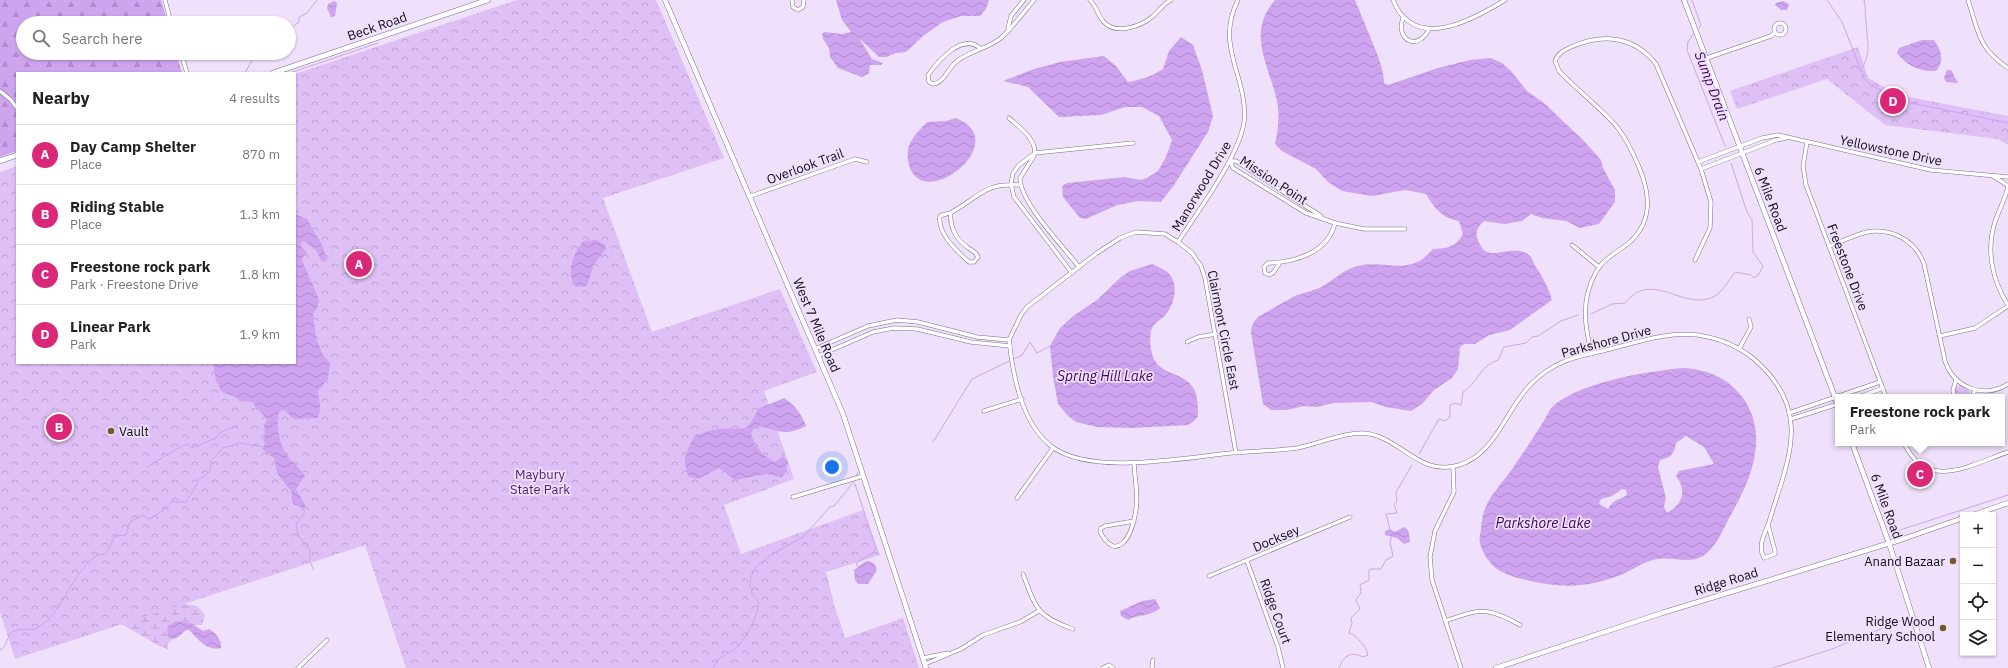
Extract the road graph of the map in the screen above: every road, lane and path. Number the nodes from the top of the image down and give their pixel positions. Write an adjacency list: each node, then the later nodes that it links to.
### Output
1 (165, 0): 15 (street)
2 (488, 0): 25 (main road, Beck Road)
3 (665, 0): 46 (street, West 7 Mile Road)
4 (792, 0): 5 (street)
5 (804, 0)
6 (1024, 0): 17 (street)
7 (1034, 0): 17 (street)
8 (1090, 0): 9 (street)
9 (1171, 0)
10 (1238, 0): 37 (street, Manorwood Drive)
11 (1393, 0): 16 (street)
12 (1505, 0): 18 (street)
13 (1684, 0): 21 (street, 6 Mile Road)
14 (1968, 0): 23 (street)
15 (170, 16)
16 (1403, 18): 18 (street); 18 (street)
17 (1008, 29): 20 (street)
18 (1429, 29)
19 (1775, 33): 21 (street)
20 (980, 48): 20 (street)
21 (1707, 58): 32 (street, 6 Mile Road)
22 (182, 60): 24 (street)
23 (2008, 68)
24 (187, 72)
25 (276, 72)
26 (0, 91): 27 (street)
27 (16, 107)
28 (1009, 118): 33 (street)
29 (1787, 138): 30 (street, Yellowstone Drive); 32 (street, Yellowstone Drive); 34 (street, Yellowstone Drive)
30 (1807, 142): 41 (street, Yellowstone Drive); 59 (street, Freestone Drive)
31 (1133, 143): 33 (street)
32 (1740, 146): 34 (street, 6 Mile Road); 39 (street, Yellowstone Drive)
33 (1036, 153): 43 (street); 44 (street)
34 (1742, 153): 40 (street, Yellowstone Drive); 92 (street, 6 Mile Road)
35 (16, 156): 36 (main road)
36 (0, 161)
37 (1230, 161): 51 (street, Mission Point); 51 (street, Mission Point); 57 (street, Manorwood Drive)
38 (867, 162): 46 (street, Overlook Trail)
39 (1698, 162): 40 (street); 63 (street)
40 (1701, 169): 60 (street)
41 (1992, 176): 42 (street, Yellowstone Drive); 45 (street, Yellowstone Drive)
42 (2008, 177): 45 (street)
43 (1011, 184): 44 (street); 49 (street); 52 (street)
44 (1020, 185): 50 (street)
45 (2008, 186): 48 (street)
46 (751, 196): 78 (street, West 7 Mile Road)
47 (2008, 197): 48 (street)
48 (2002, 202): 65 (street)
49 (951, 213): 49 (street)
50 (1037, 215): 52 (street); 55 (street)
51 (1324, 218): 53 (street, Mission Point)
52 (1030, 220): 56 (street)
53 (1335, 223): 54 (street, Mission Point); 61 (street)
54 (1405, 229)
55 (1053, 234): 56 (street); 62 (street)
56 (1046, 240): 64 (street)
57 (1178, 242): 62 (street, Clairmont Circle East); 71 (street, Clairmont Circle East)
58 (1572, 245): 63 (street)
59 (1829, 246): 73 (street); 83 (street, Freestone Drive)
60 (1695, 260)
61 (1279, 264)
62 (1079, 267): 64 (street, Clairmont Circle East)
63 (1599, 267): 80 (street)
64 (1072, 273): 75 (street, Clairmont Circle East)
65 (2008, 305): 73 (street)
66 (1749, 319): 79 (street)
67 (905, 320): 68 (street); 69 (street); 70 (street)
68 (905, 328): 72 (street); 74 (street)
69 (860, 330): 72 (street); 78 (street)
70 (956, 331): 74 (street); 75 (street)
71 (1216, 334): 76 (street); 102 (street, Clairmont Circle East)
72 (863, 336): 81 (street)
73 (1940, 336): 82 (street)
74 (954, 338): 77 (street)
75 (1009, 340): 77 (street)
76 (1187, 342)
77 (1010, 346): 93 (street)
78 (815, 349): 81 (street, West 7 Mile Road)
79 (1739, 349): 80 (street, Parkshore Drive); 96 (street, Parkshore Drive)
80 (1592, 354): 105 (street, Parkshore Drive)
81 (818, 356): 107 (street, West 7 Mile Road)
82 (1956, 380): 86 (street); 90 (street)
83 (1880, 382): 85 (street, Freestone Drive); 87 (street)
84 (2008, 384): 86 (street)
85 (1883, 388): 88 (street); 89 (street, Freestone Drive)
86 (1975, 390): 91 (street)
87 (1844, 394)
88 (1867, 394)
89 (1885, 394)
90 (1954, 394)
91 (1973, 394)
92 (1835, 397): 96 (street)
93 (1022, 399): 95 (street); 100 (street)
94 (1835, 405): 97 (street)
95 (984, 411)
96 (1789, 412): 97 (street, Parkshore Drive)
97 (1791, 419): 115 (street, Parkshore Drive)
98 (1853, 446): 116 (street, 6 Mile Road)
99 (1906, 446): 104 (street)
100 (1053, 448): 103 (street, Parkshore Drive); 109 (street)
101 (2008, 452): 106 (street)
102 (1236, 453): 103 (street, Parkshore Drive); 105 (street, Parkshore Drive)
103 (1134, 463): 114 (street)
104 (1918, 465): 106 (street); 106 (street)
105 (1453, 467): 121 (street)
106 (1930, 470)
107 (863, 476): 108 (street); 126 (street, West 7 Mile Road)
108 (793, 497)
109 (1017, 498)
110 (2008, 503): 111 (street)
111 (1982, 512)
112 (1350, 517): 117 (street, Docksey)
113 (1960, 519): 116 (street, Ridge Road)
114 (1134, 521): 114 (street)
115 (1768, 525): 115 (street, Parkshore Drive)
116 (1889, 543): 135 (street, Ridge Road); 136 (street, 6 Mile Road)
117 (1247, 561): 119 (street, Docksey); 133 (street, Ridge Court)
118 (1023, 574): 120 (street)
119 (1209, 576)
120 (1039, 611): 123 (street); 125 (street)
121 (1445, 621): 122 (street); 134 (street)
122 (1520, 625)
123 (1073, 629)
124 (327, 640): 129 (street)
125 (949, 653): 126 (street); 128 (street)
126 (923, 658): 128 (street, West 7 Mile Road)
127 (1153, 660): 132 (street)
128 (925, 666)
129 (298, 668)
130 (1103, 668): 131 (street)
131 (1113, 668)
132 (1152, 668)
133 (1283, 668)
134 (1461, 668)
135 (1496, 668)
136 (1929, 668)

